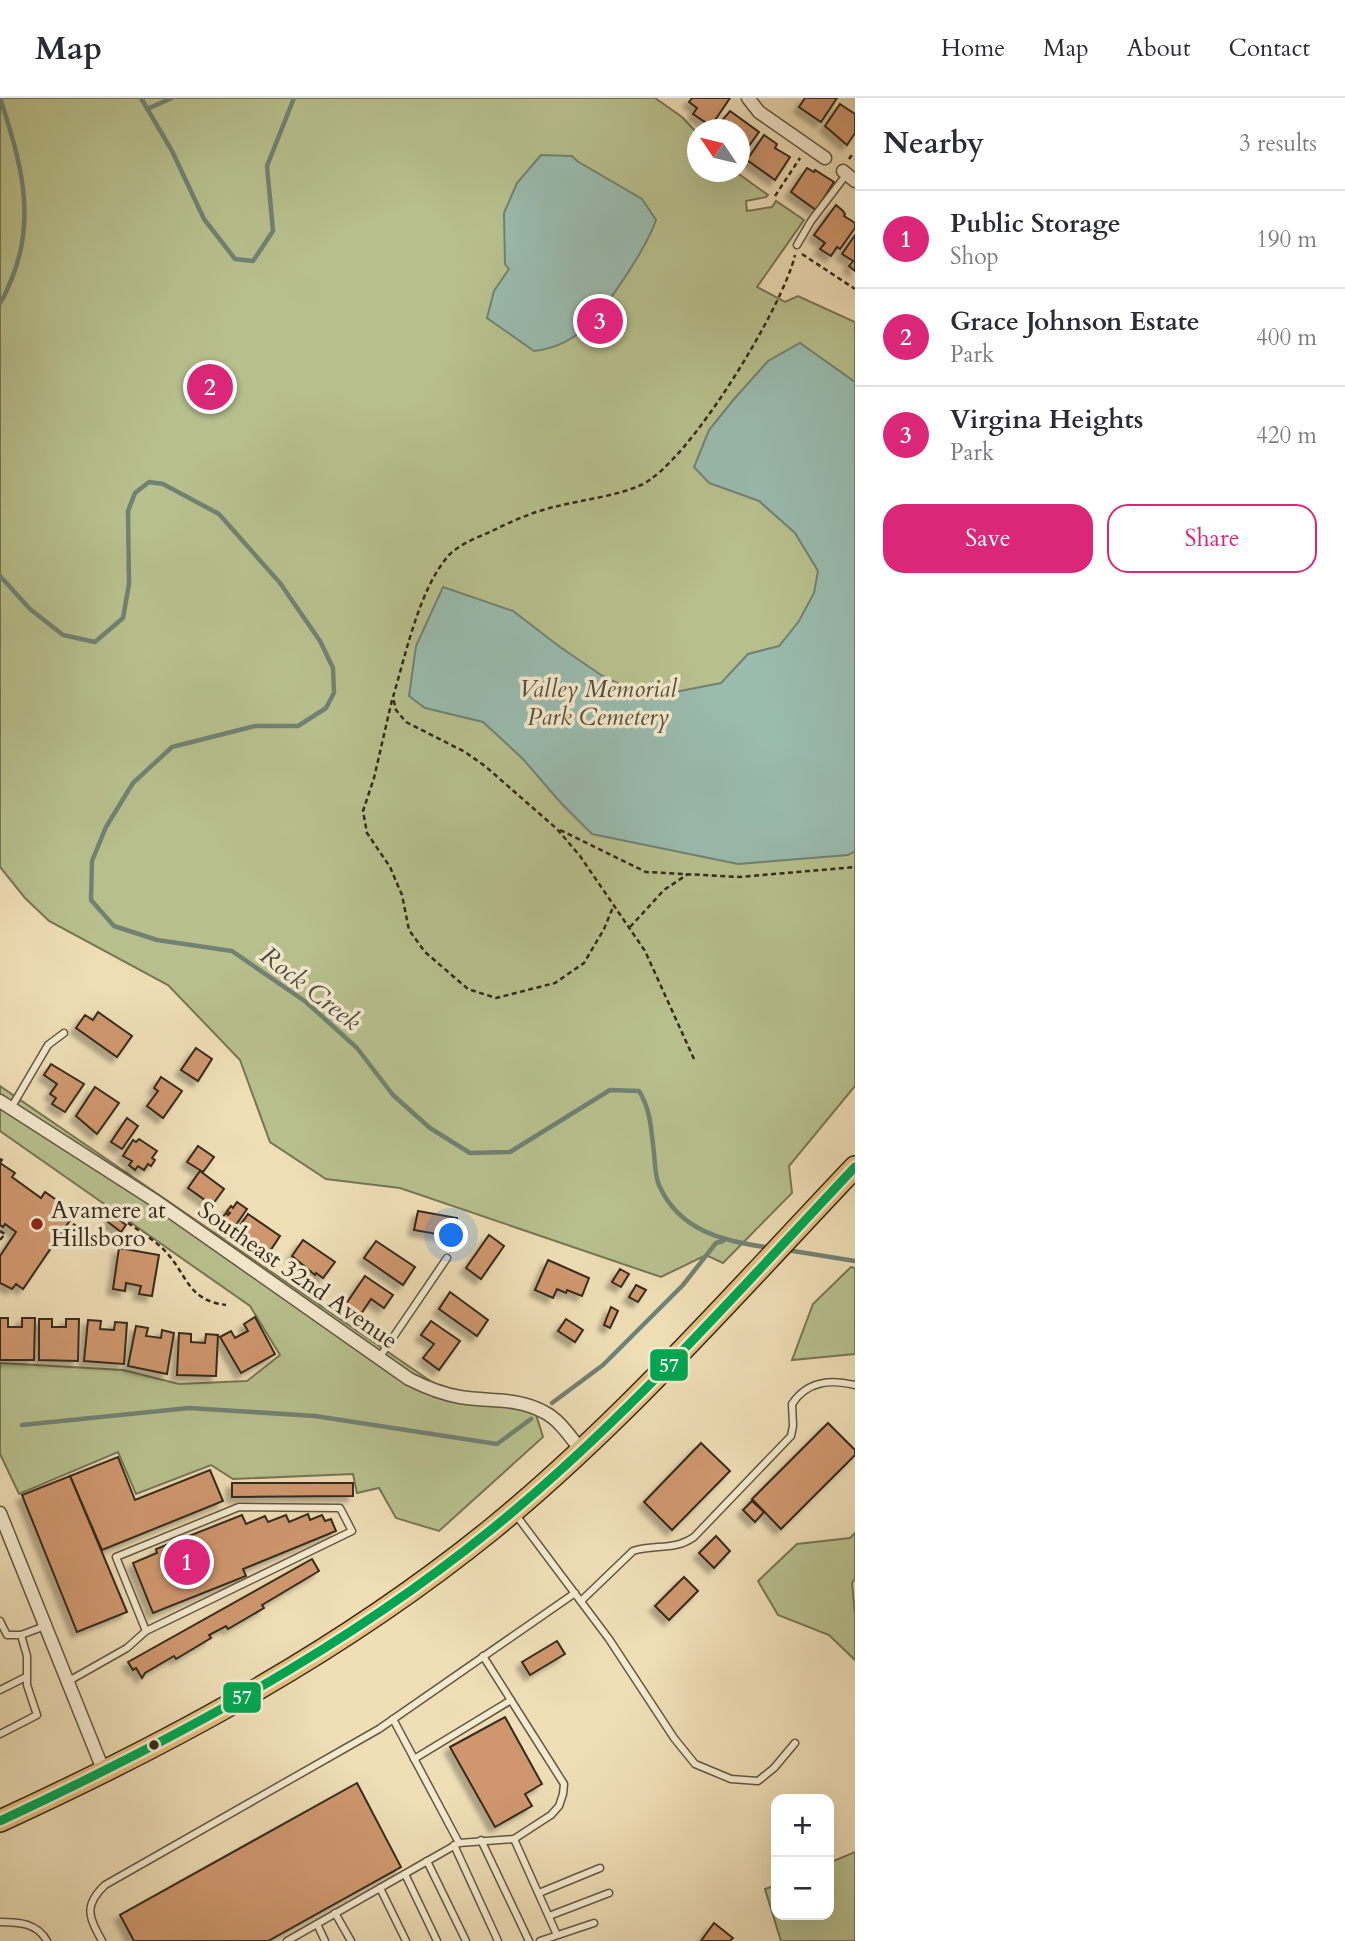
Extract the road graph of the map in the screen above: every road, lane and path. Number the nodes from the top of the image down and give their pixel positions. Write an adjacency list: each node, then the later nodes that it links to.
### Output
1 (748, 98): 2 (street)
2 (808, 147): 3 (street); 5 (path)
3 (825, 158)
4 (848, 175): 6 (lane)
5 (775, 196)
6 (797, 247): 7 (path); 8 (path)
7 (855, 289)
8 (393, 697): 9 (path); 12 (path)
9 (557, 829): 11 (path); 12 (path)
10 (855, 867): 11 (path)
11 (688, 874): 13 (path)
12 (613, 907): 13 (path)
13 (630, 927): 15 (path)
14 (64, 1033): 16 (lane)
15 (694, 1059)
16 (5, 1104): 25 (street, Southeast 32nd Avenue)
17 (855, 1167): 27 (main road)
18 (128, 1223): 24 (path)
19 (73, 1224): 21 (path)
20 (0, 1231): 22 (path)
21 (82, 1231)
22 (0, 1240)
23 (447, 1258): 25 (lane)
24 (226, 1306)
25 (379, 1358): 27 (street, Southeast 32nd Avenue)
26 (855, 1385): 31 (lane)
27 (581, 1450): 28 (main road)
28 (513, 1511): 30 (lane); 46 (main road)
29 (0, 1513): 33 (street)
30 (575, 1593): 31 (lane); 37 (lane)
31 (581, 1601): 44 (lane)
32 (0, 1621): 36 (lane)
33 (45, 1626): 35 (lane); 39 (street)
34 (146, 1631): 34 (lane); 39 (lane)
35 (21, 1635): 36 (lane); 38 (lane)
36 (3, 1636)
37 (484, 1656): 41 (lane); 42 (lane)
38 (26, 1677): 40 (lane); 43 (lane)
39 (67, 1682): 46 (street)
40 (0, 1690)
41 (511, 1700): 45 (lane); 48 (lane)
42 (393, 1719): 45 (lane); 64 (lane)
43 (0, 1734)
44 (795, 1743)
45 (414, 1759): 50 (lane)
46 (104, 1772): 47 (main road)
47 (0, 1821)
48 (514, 1839): 49 (lane); 56 (lane)
49 (481, 1840): 50 (lane); 72 (lane)
50 (456, 1844): 51 (lane); 71 (lane)
51 (427, 1861): 53 (lane); 70 (lane)
52 (600, 1868): 56 (lane)
53 (405, 1874): 54 (lane); 69 (lane)
54 (380, 1888): 57 (lane); 68 (lane)
55 (609, 1893): 58 (lane)
56 (538, 1894): 58 (lane)
57 (335, 1913): 61 (lane); 67 (lane)
58 (549, 1916): 62 (lane)
59 (0, 1923): 63 (lane)
60 (594, 1923): 62 (lane)
61 (317, 1924): 65 (lane); 66 (lane)
62 (557, 1935): 73 (lane)
63 (47, 1941)
64 (102, 1941)
65 (287, 1941)
66 (325, 1941)
67 (351, 1941)
68 (406, 1941)
69 (437, 1941)
70 (466, 1941)
71 (498, 1941)
72 (529, 1941)
73 (540, 1941)

